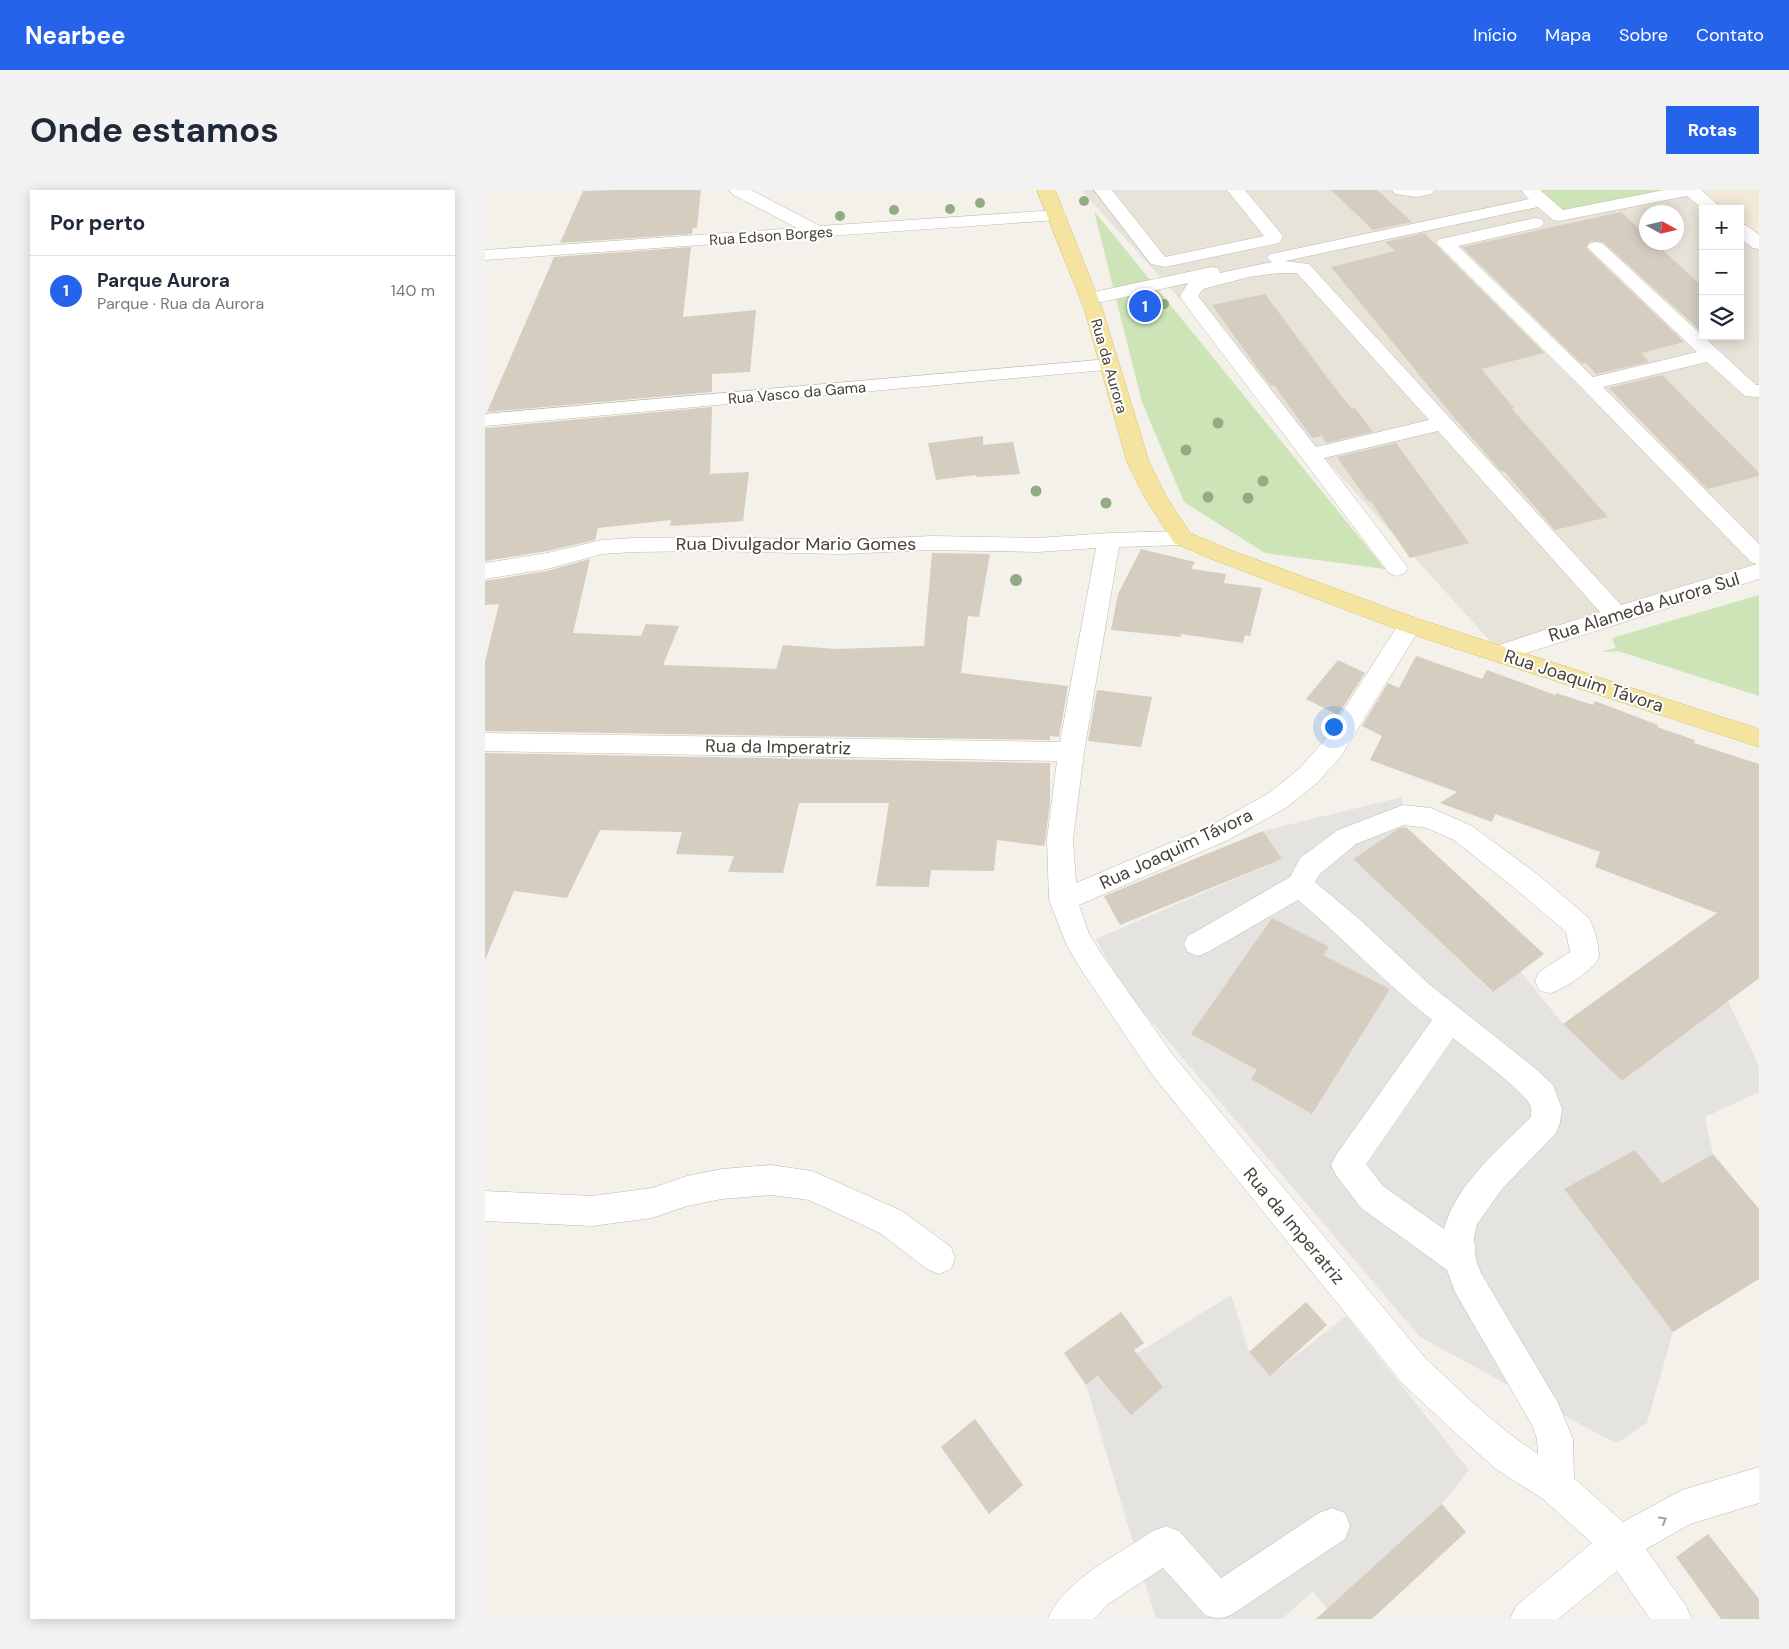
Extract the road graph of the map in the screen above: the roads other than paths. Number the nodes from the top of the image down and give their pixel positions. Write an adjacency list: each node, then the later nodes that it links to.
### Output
1 (738, 190): 14 (street)
2 (1046, 190): 10 (main road, Rua da Aurora)
3 (1103, 190): 4 (street)
4 (1236, 190)
5 (1401, 190): 6 (street)
6 (1425, 190)
7 (1690, 190): 8 (street); 9 (street)
8 (1536, 195): 19 (street)
9 (1709, 205)
10 (1057, 214): 14 (street, Rua Edson Borges); 19 (main road, Rua da Aurora)
11 (1759, 219): 13 (street)
12 (1535, 223): 22 (street)
13 (1744, 224)
14 (819, 232): 18 (street, Rua Edson Borges)
15 (1744, 232): 16 (street)
16 (1759, 244)
17 (1595, 247): 20 (street)
18 (485, 255)
19 (1089, 299): 21 (main road, Rua da Aurora)
20 (1711, 355): 22 (street); 23 (street)
21 (1109, 365): 24 (street, Rua Vasco da Gama); 27 (main road, Rua da Aurora)
22 (1589, 384): 29 (street)
23 (1759, 390)
24 (485, 420)
25 (1444, 423): 26 (street); 26 (street); 33 (street)
26 (1310, 455): 30 (street)
27 (1182, 538): 28 (street); 34 (main road, Rua Joaquim Távora)
28 (1109, 540): 31 (street, Rua Divulgador Mario Gomes); 38 (street, Rua da Imperatriz)
29 (1759, 557)
30 (1397, 568)
31 (485, 571)
32 (1759, 572): 33 (street, Rua Alameda Aurora Sul)
33 (1616, 615): 35 (street, Rua Alameda Aurora Sul)
34 (1410, 624): 35 (main road, Rua Joaquim Távora); 40 (street, Rua Joaquim Távora)
35 (1501, 653): 36 (main road, Rua Joaquim Távora)
36 (1759, 738)
37 (485, 742): 38 (street, Rua da Imperatriz)
38 (1071, 752): 40 (street, Rua da Imperatriz)
39 (1300, 885): 41 (street); 42 (street); 43 (street)
40 (1063, 900): 48 (street, Rua da Imperatriz)
41 (1198, 944)
42 (1549, 982)
43 (1450, 1018): 46 (street); 46 (street)
44 (485, 1206): 45 (street)
45 (939, 1258)
46 (1460, 1260): 48 (street)
47 (1759, 1485): 50 (street, one-way to 47)
48 (1556, 1486): 50 (street, Rua da Imperatriz)
49 (1332, 1526): 51 (street)
50 (1620, 1544): 52 (street); 53 (street, Rua da Imperatriz)
51 (1067, 1619)
52 (1529, 1619)
53 (1673, 1619)

